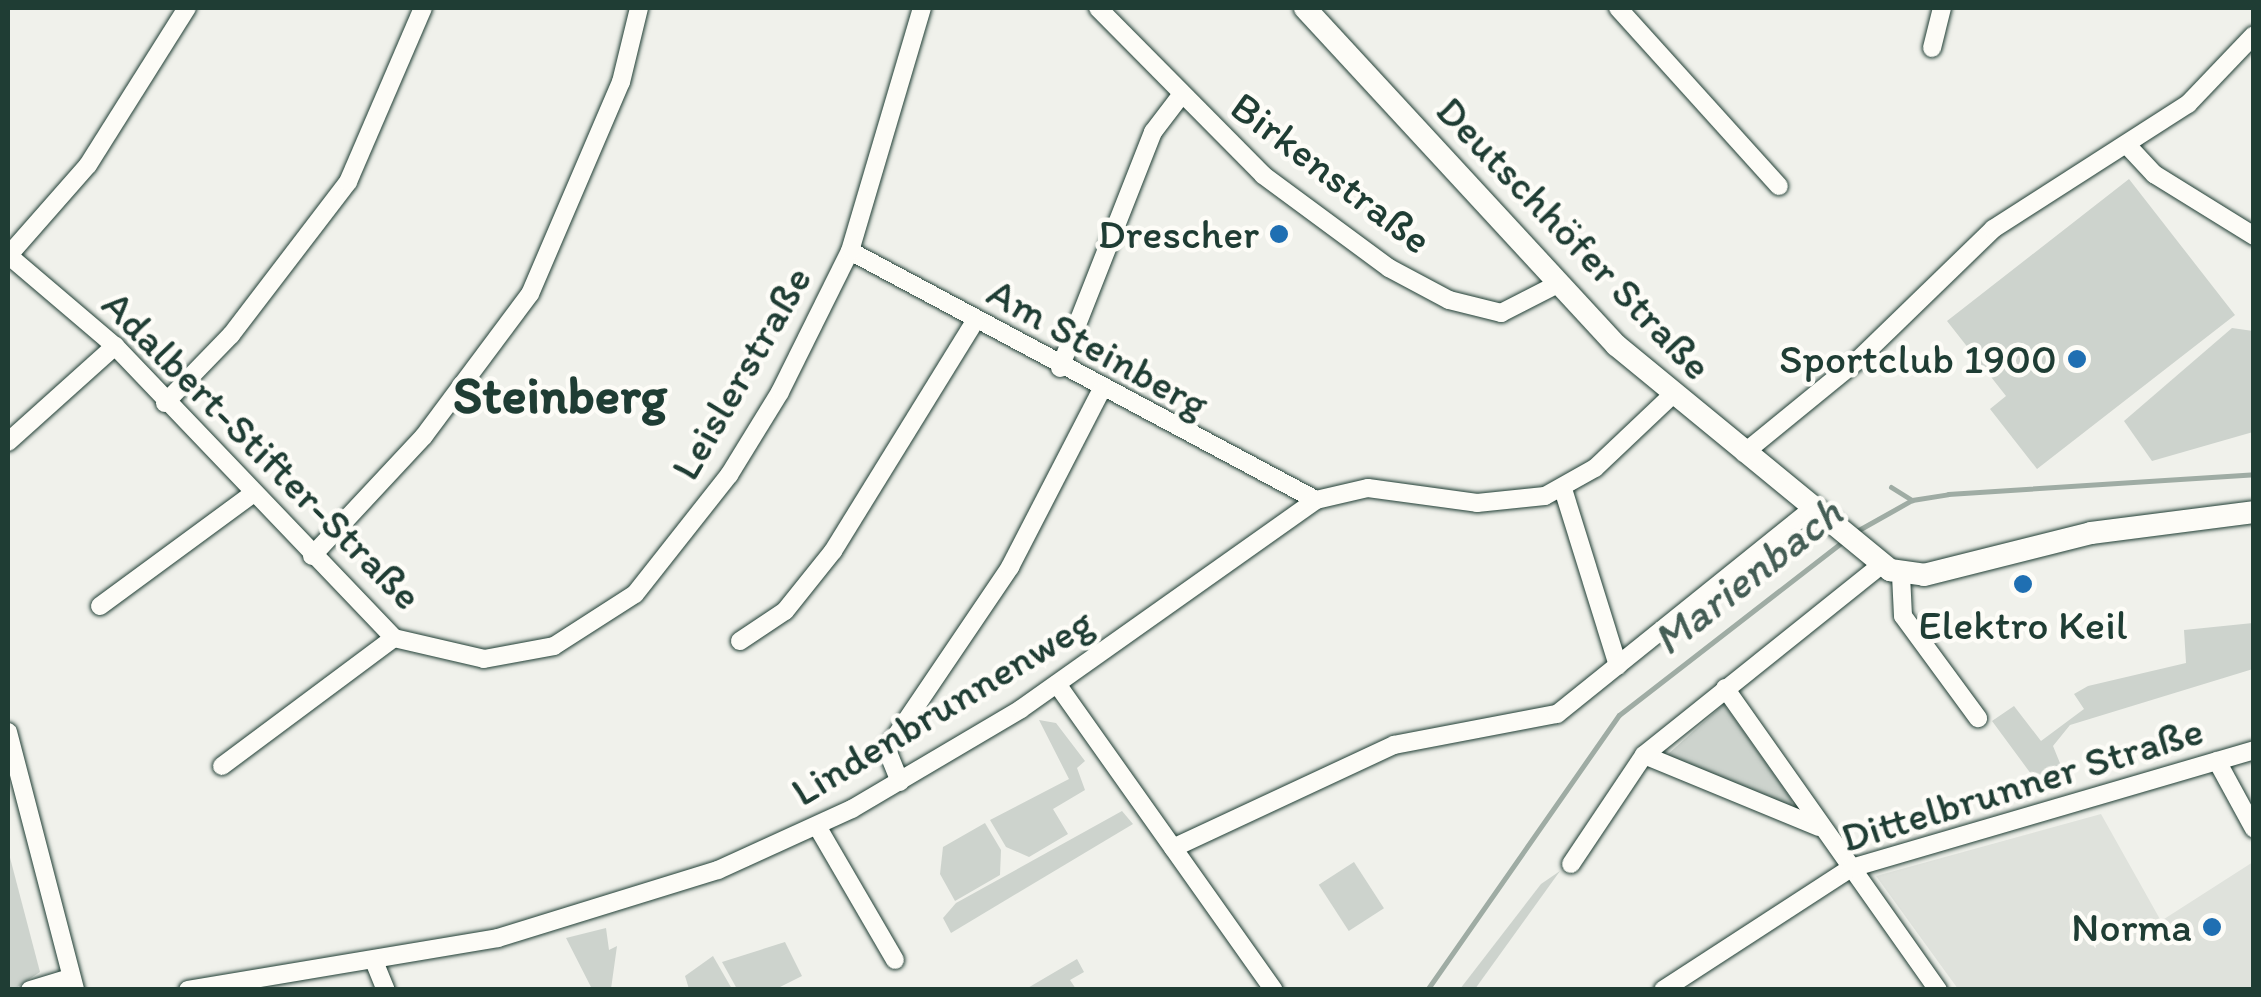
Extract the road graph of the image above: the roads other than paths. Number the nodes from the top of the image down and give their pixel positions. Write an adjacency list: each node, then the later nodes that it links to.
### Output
1 (187, 8): 16 (street)
2 (423, 8): 23 (street)
3 (639, 8): 31 (street)
4 (922, 8): 15 (street, Leislerstraße)
5 (1098, 8): 11 (street, Birkenstraße)
6 (1305, 8): 17 (main road, Deutschhöfer Straße)
7 (1618, 8): 13 (street)
8 (1942, 8): 10 (street)
9 (2254, 35): 12 (street)
10 (1932, 48)
11 (1179, 98): 17 (street, Birkenstraße); 20 (street)
12 (2128, 145): 14 (street); 25 (street)
13 (1779, 186)
14 (2254, 236)
15 (850, 251): 18 (street, Am Steinberg); 36 (street, Leislerstraße)
16 (8, 255): 19 (street, Adalbert-Stifter-Straße)
17 (1556, 285): 22 (main road, Deutschhöfer Straße)
18 (975, 320): 20 (street, Am Steinberg); 35 (street)
19 (116, 346): 23 (street, Adalbert-Stifter-Straße); 24 (street)
20 (1060, 368): 21 (street, Am Steinberg)
21 (1101, 390): 28 (street, Am Steinberg); 46 (street)
22 (1670, 397): 25 (main road, Deutschhöfer Straße); 26 (street, Lindenbrunnenweg)
23 (165, 403): 27 (street, Adalbert-Stifter-Straße)
24 (8, 442)
25 (1744, 453): 29 (main road, Deutschhöfer Straße)
26 (1563, 489): 28 (street, Lindenbrunnenweg); 37 (street)
27 (251, 494): 31 (street, Adalbert-Stifter-Straße); 33 (street)
28 (1316, 500): 38 (street, Lindenbrunnenweg)
29 (1819, 512): 32 (main road, Deutschhöfer Straße); 37 (street)
30 (2254, 512): 32 (main road)
31 (312, 556): 34 (street, Adalbert-Stifter-Straße)
32 (1884, 565): 39 (street); 40 (street)
33 (100, 606)
34 (394, 638): 36 (street, Adalbert-Stifter-Straße); 45 (street)
35 (740, 641)
36 (484, 659)
37 (1618, 666): 50 (street)
38 (1057, 684): 46 (street, Lindenbrunnenweg); 50 (street)
39 (1725, 688): 43 (street); 48 (street)
40 (1978, 718)
41 (8, 732): 55 (street)
42 (2254, 750): 44 (street, Dittelbrunner Straße)
43 (1644, 756): 48 (street); 51 (street)
44 (2216, 761): 49 (street); 52 (street, Dittelbrunner Straße)
45 (222, 766)
46 (900, 782): 47 (street, Lindenbrunnenweg)
47 (816, 826): 53 (street); 54 (street, Lindenbrunnenweg)
48 (1819, 827): 52 (street)
49 (2254, 830)
50 (1173, 848): 59 (street)
51 (1570, 864)
52 (1851, 868): 60 (street, Dittelbrunner Straße); 61 (street)
53 (894, 960)
54 (374, 961): 57 (street, Lindenbrunnenweg); 58 (street)
55 (72, 984): 56 (street)
56 (30, 990)
57 (188, 990)
58 (386, 990)
59 (1274, 990)
60 (1663, 990)
61 (1938, 990)

